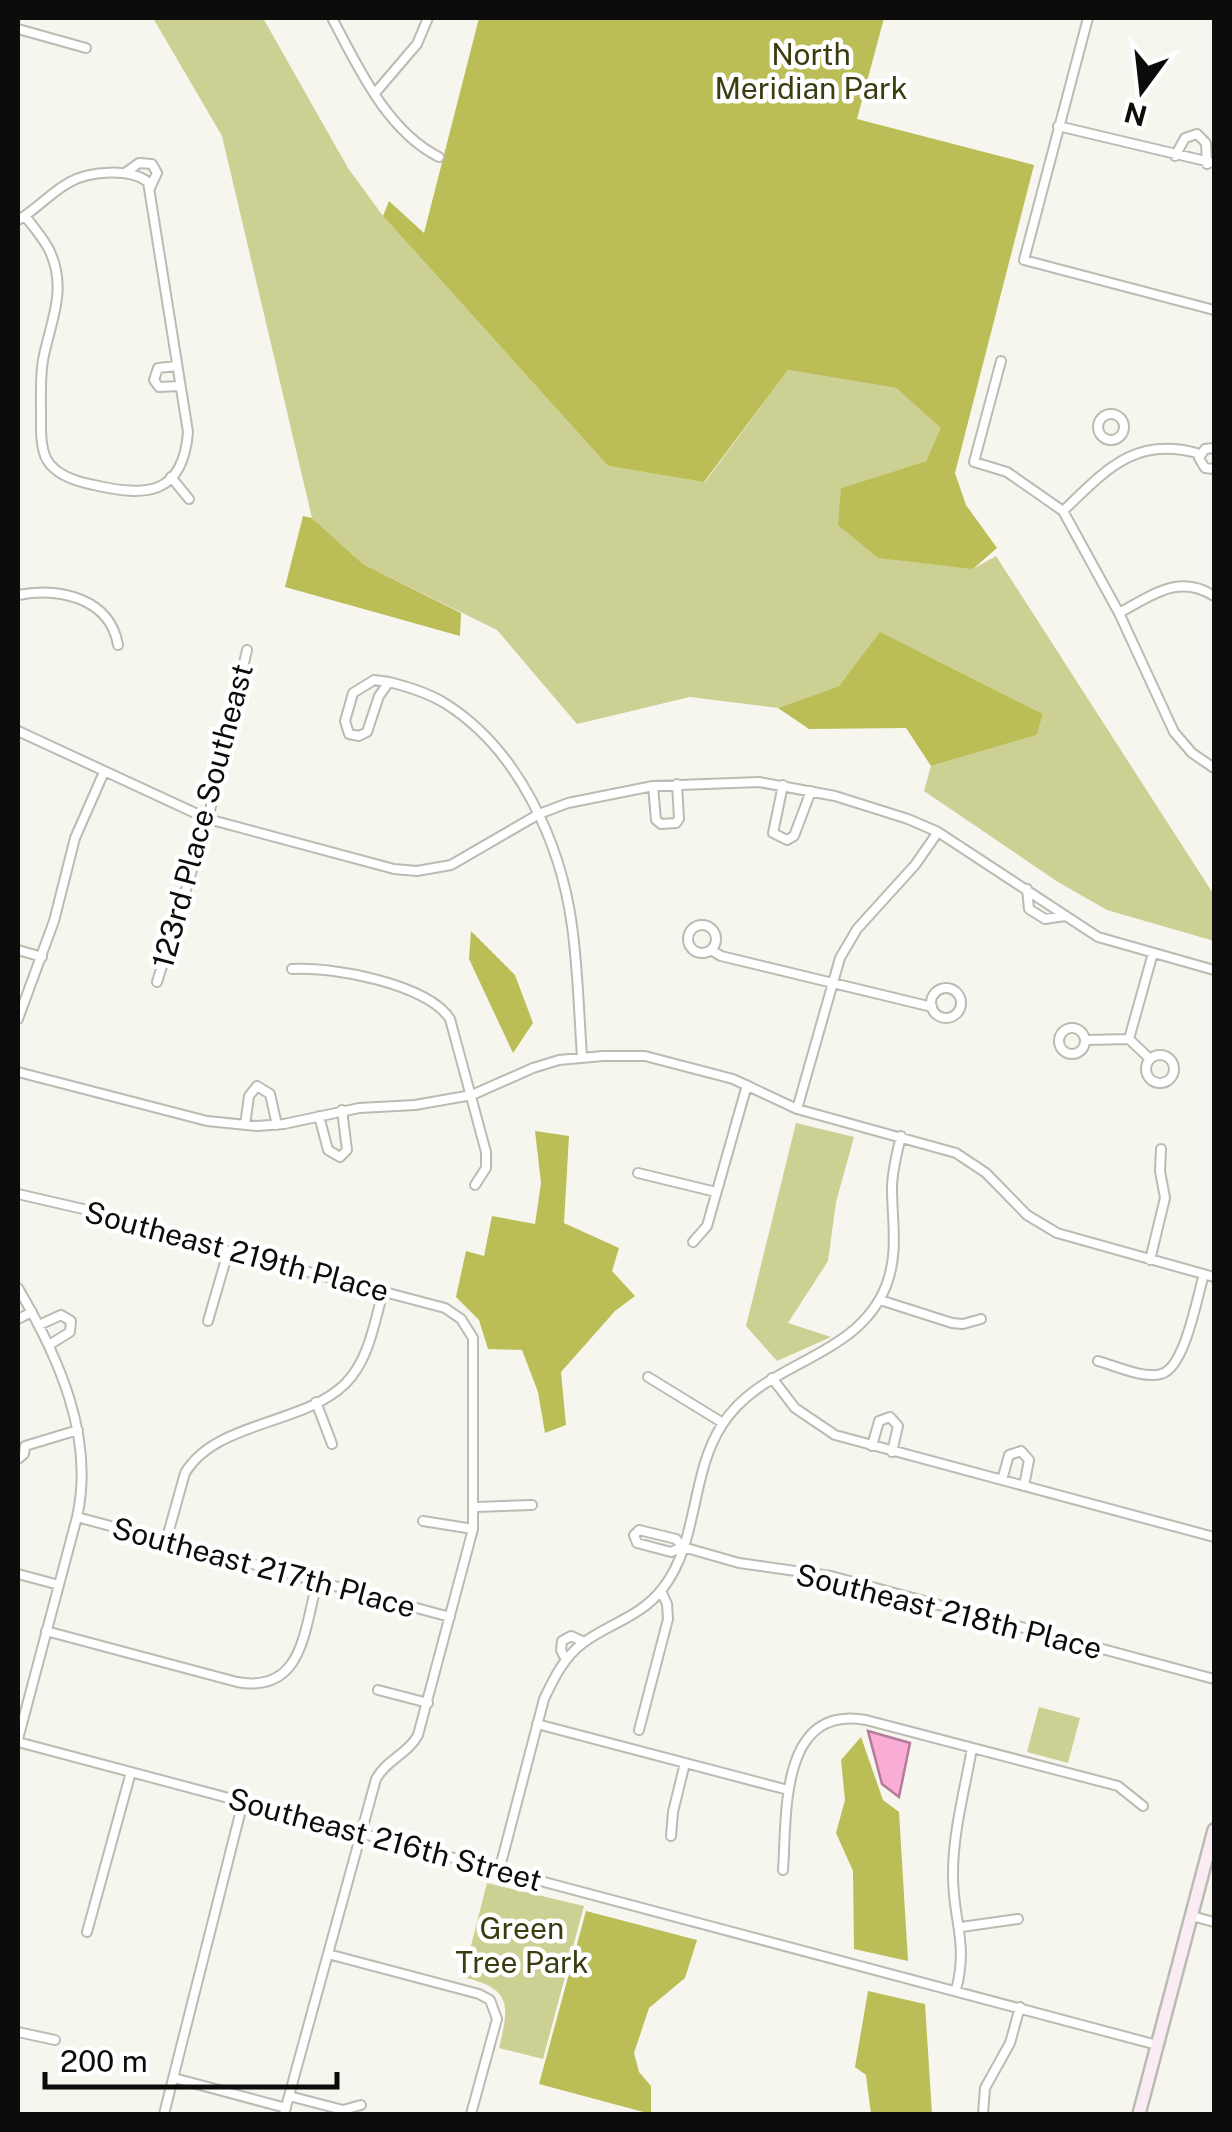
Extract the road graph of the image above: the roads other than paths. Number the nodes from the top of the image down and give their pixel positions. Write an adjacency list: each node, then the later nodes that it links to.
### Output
1 (332, 18): 6 (street)
2 (428, 18): 6 (street)
3 (1088, 18): 7 (street)
4 (18, 30): 5 (street)
5 (86, 48)
6 (376, 92): 9 (street)
7 (1058, 126): 8 (street); 14 (street)
8 (1175, 156): 10 (street); 10 (street)
9 (439, 157)
10 (1211, 164)
11 (125, 173): 12 (street); 12 (street); 13 (street)
12 (150, 188): 16 (street)
13 (21, 218): 23 (street)
14 (1214, 310)
15 (1001, 361): 25 (street)
16 (177, 366): 17 (street); 17 (street)
17 (180, 386): 23 (street)
18 (1117, 439): 21 (street)
19 (1214, 448): 20 (street)
20 (1200, 454): 21 (street); 22 (street)
21 (1124, 456): 25 (street)
22 (1214, 470)
23 (171, 478): 24 (street)
24 (189, 499)
25 (1063, 511): 28 (street)
26 (18, 595): 29 (street)
27 (1214, 596): 28 (street)
28 (1119, 613): 33 (street)
29 (118, 645)
30 (247, 650): 40 (street, 123rd Place Southeast)
31 (389, 682): 31 (street); 39 (street)
32 (18, 732): 34 (street)
33 (1214, 768)
34 (104, 772): 40 (street); 47 (street)
35 (678, 784): 36 (street); 37 (street); 37 (street)
36 (783, 785): 38 (street); 38 (street)
37 (653, 786): 39 (street)
38 (812, 790): 41 (street)
39 (539, 814): 40 (street); 56 (street)
40 (208, 819): 50 (street, 123rd Place Southeast)
41 (938, 832): 42 (street); 51 (street)
42 (1027, 890): 43 (street); 43 (street)
43 (1065, 916): 46 (street)
44 (18, 950): 47 (street)
45 (712, 950): 51 (street)
46 (1153, 953): 49 (street); 55 (street)
47 (42, 957): 53 (street)
48 (292, 968): 60 (street)
49 (1214, 970)
50 (157, 982)
51 (832, 984): 52 (street); 61 (street)
52 (932, 1007)
53 (18, 1019)
54 (1086, 1040): 55 (street)
55 (1129, 1040): 57 (street)
56 (582, 1057): 59 (street); 60 (street)
57 (1150, 1059)
58 (18, 1072): 64 (street)
59 (746, 1085): 61 (street); 70 (street)
60 (472, 1094): 62 (street); 69 (street)
61 (797, 1109): 66 (street)
62 (342, 1110): 63 (street); 63 (street)
63 (319, 1116): 65 (street)
64 (245, 1125): 65 (street); 65 (street)
65 (278, 1125)
66 (901, 1136): 74 (street); 79 (street)
67 (1161, 1150): 74 (street)
68 (638, 1172): 70 (street)
69 (475, 1185)
70 (716, 1192): 72 (street)
71 (18, 1194): 73 (street, Southeast 219th Place)
72 (692, 1242)
73 (228, 1252): 78 (street, Southeast 219th Place); 83 (street)
74 (1150, 1260): 75 (street)
75 (1204, 1274): 76 (street); 86 (street)
76 (1214, 1276)
77 (18, 1288): 80 (street)
78 (384, 1292): 89 (street); 100 (street, Southeast 219th Place)
79 (880, 1300): 82 (street); 88 (street)
80 (32, 1312): 81 (street); 84 (street)
81 (18, 1319)
82 (981, 1319)
83 (208, 1320)
84 (39, 1325): 85 (street); 85 (street)
85 (48, 1344): 91 (street)
86 (1098, 1362)
87 (648, 1377): 90 (street)
88 (772, 1378): 90 (street); 94 (street)
89 (316, 1402): 93 (street); 105 (street)
90 (723, 1423): 106 (street)
91 (78, 1430): 92 (street); 101 (street)
92 (21, 1443): 96 (street)
93 (332, 1444)
94 (872, 1446): 95 (street); 95 (street)
95 (892, 1452): 97 (street)
96 (18, 1459)
97 (1002, 1480): 98 (street); 98 (street)
98 (1024, 1486): 104 (street)
99 (532, 1505): 100 (street)
100 (476, 1507): 103 (street)
101 (78, 1517): 105 (street, Southeast 217th Place); 109 (street)
102 (423, 1520): 103 (street)
103 (473, 1529): 111 (street)
104 (1214, 1536)
105 (166, 1541): 108 (street, Southeast 217th Place)
106 (683, 1547): 106 (street); 110 (street); 115 (street, Southeast 218th Place)
107 (18, 1574): 109 (street)
108 (317, 1582): 111 (street, Southeast 217th Place); 112 (street)
109 (59, 1585): 112 (street)
110 (661, 1592): 113 (street); 119 (street)
111 (450, 1616): 117 (street)
112 (46, 1631): 120 (street)
113 (584, 1642): 114 (street); 114 (street)
114 (566, 1660): 118 (street)
115 (1214, 1679)
116 (378, 1690): 117 (street)
117 (428, 1703): 128 (street)
118 (537, 1724): 122 (street); 130 (street)
119 (639, 1730)
120 (18, 1740): 123 (street, Southeast 216th Street)
121 (972, 1748): 124 (street); 126 (street); 135 (street)
122 (684, 1763): 124 (street); 129 (street)
123 (130, 1772): 125 (street, Southeast 216th Street); 136 (street)
124 (788, 1790): 131 (street)
125 (243, 1802): 128 (street, Southeast 216th Street); 143 (street)
126 (1142, 1806)
127 (1214, 1830): 132 (main road)
128 (361, 1834): 130 (street, Southeast 216th Street); 137 (street)
129 (671, 1836)
130 (499, 1870): 138 (street, Southeast 216th Street)
131 (783, 1870)
132 (1192, 1916): 134 (street); 142 (main road)
133 (1018, 1920): 135 (street)
134 (1214, 1922)
135 (961, 1926): 138 (street)
136 (87, 1932)
137 (328, 1954): 144 (street); 148 (street)
138 (956, 1990): 139 (street, Southeast 216th Street)
139 (1020, 2007): 142 (street, Southeast 216th Street); 149 (street)
140 (18, 2032): 141 (street)
141 (56, 2040)
142 (1157, 2045): 150 (main road)
143 (174, 2078): 146 (street); 147 (street)
144 (289, 2096): 145 (street); 146 (street)
145 (361, 2105)
146 (285, 2111)
147 (164, 2114)
148 (471, 2114)
149 (983, 2114)
150 (1139, 2114)

